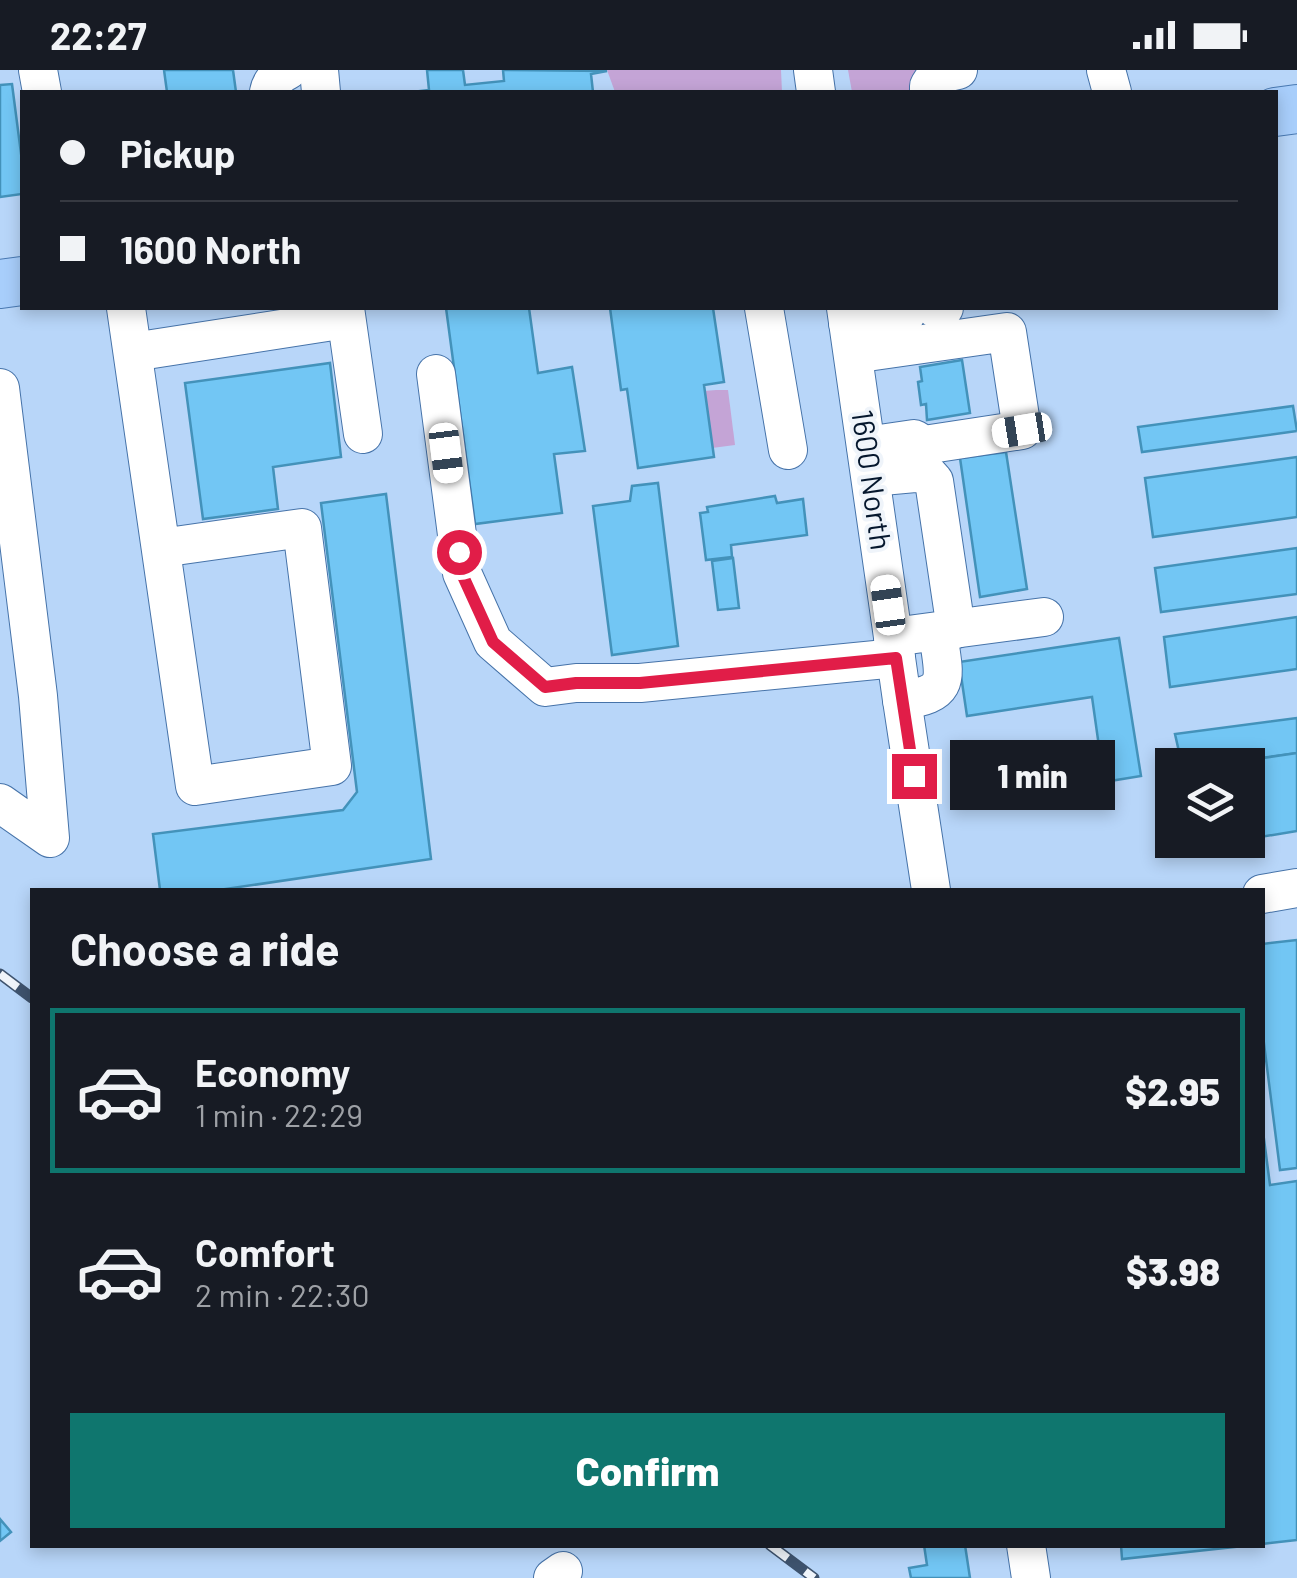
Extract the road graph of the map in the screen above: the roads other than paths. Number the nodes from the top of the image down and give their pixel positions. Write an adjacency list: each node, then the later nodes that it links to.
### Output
1 (288, 70): 3 (street)
2 (958, 70): 4 (street)
3 (270, 90)
4 (929, 90)
5 (126, 310): 10 (street)
6 (764, 310): 14 (street)
7 (921, 311): 9 (street)
8 (346, 314): 10 (street); 13 (street)
9 (849, 328): 15 (street, 1600 North); 15 (street)
10 (133, 352): 16 (street)
11 (436, 374): 19 (street)
12 (0, 388): 21 (street)
13 (362, 434)
14 (788, 450)
15 (869, 462): 18 (street); 19 (street, 1600 North)
16 (162, 548): 16 (street)
17 (1044, 617): 18 (street)
18 (947, 630): 19 (street); 20 (street)
19 (894, 648): 20 (street, 1600 North)
20 (902, 700): 22 (street, 1600 North)
21 (0, 803)
22 (932, 888)
23 (1297, 888): 24 (street)
24 (1265, 893)
25 (1026, 1548): 26 (street)
26 (1031, 1578)

